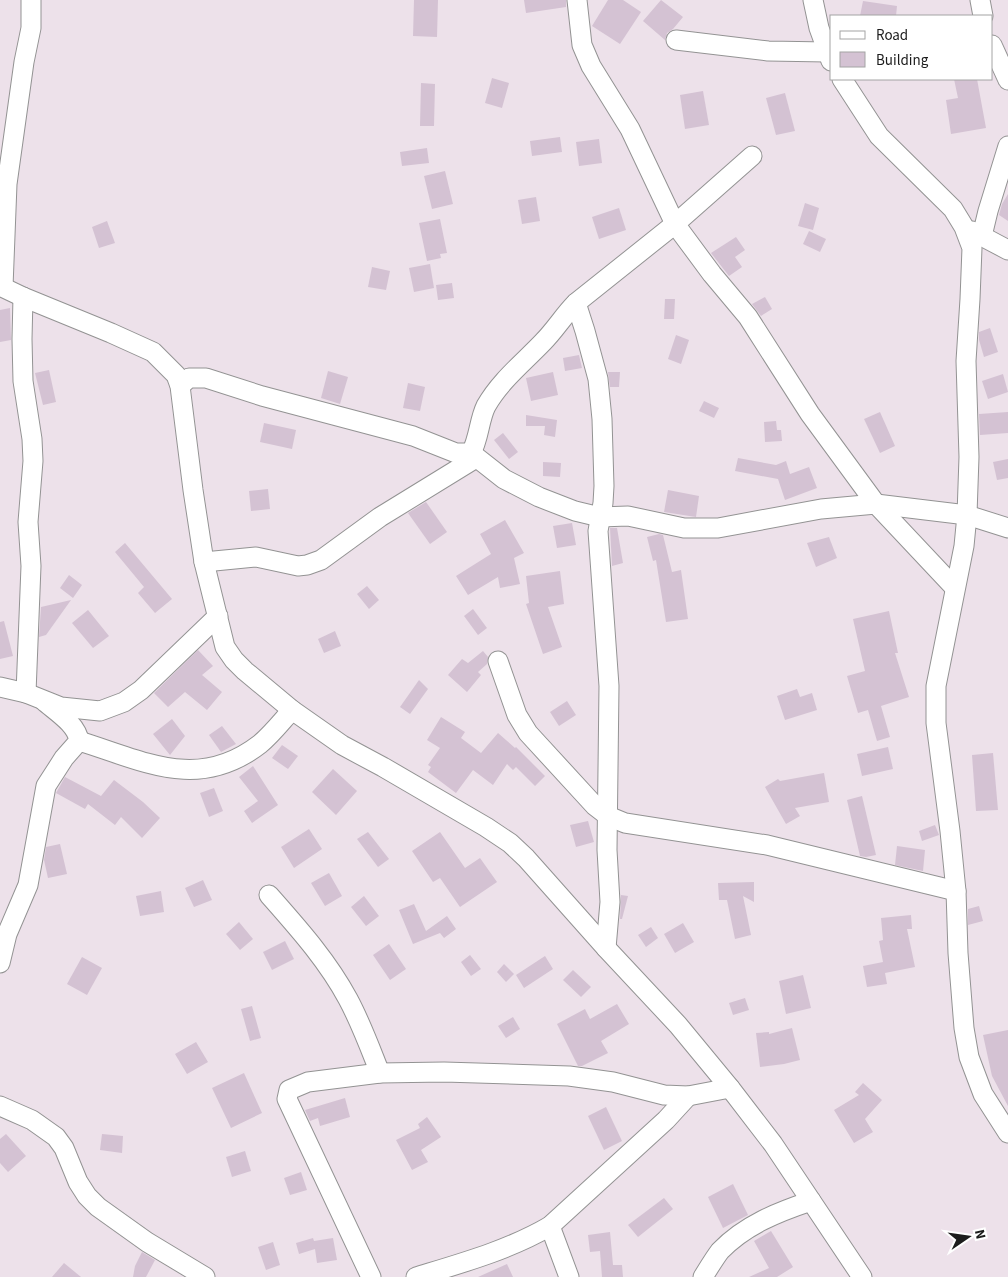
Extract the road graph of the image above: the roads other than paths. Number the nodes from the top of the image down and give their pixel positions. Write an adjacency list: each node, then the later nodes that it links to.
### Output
1 (30, 0): 17 (street)
2 (578, 0): 13 (street)
3 (813, 0): 8 (street)
4 (980, 0): 5 (street)
5 (983, 15)
6 (676, 40): 8 (street)
7 (993, 47): 10 (street)
8 (830, 57)
9 (843, 80): 14 (street)
10 (1008, 80)
11 (1008, 146): 15 (street)
12 (752, 156): 13 (street)
13 (675, 224): 19 (street); 22 (street)
14 (964, 227): 15 (street); 23 (street)
15 (982, 236): 16 (street)
16 (1008, 250)
17 (2, 287): 18 (street)
18 (23, 298): 20 (street); 31 (street)
19 (576, 303): 21 (street); 24 (street)
20 (180, 386): 21 (street); 26 (street)
21 (473, 456): 24 (street); 26 (street)
22 (876, 504): 23 (street); 24 (street); 27 (street)
23 (967, 515): 25 (street); 27 (street)
24 (600, 517): 36 (street)
25 (1008, 528)
26 (204, 562): 28 (street)
27 (955, 588): 37 (street)
28 (218, 616): 33 (street); 34 (street)
29 (498, 661): 36 (street)
30 (0, 687): 31 (street)
31 (26, 693): 32 (street)
32 (44, 701): 34 (street); 35 (street)
33 (292, 710): 35 (street); 39 (street)
34 (100, 711): 35 (street)
35 (79, 737): 40 (street)
36 (608, 816): 37 (street); 39 (street)
37 (956, 891): 45 (street)
38 (270, 895): 41 (street)
39 (606, 948): 42 (street)
40 (0, 963)
41 (380, 1073): 43 (street); 49 (street)
42 (730, 1088): 43 (street); 46 (street)
43 (688, 1096): 47 (street)
44 (0, 1106): 48 (street)
45 (1008, 1133)
46 (811, 1201): 52 (street); 53 (street)
47 (550, 1226): 50 (street); 51 (street)
48 (205, 1277)
49 (371, 1277)
50 (416, 1277)
51 (570, 1277)
52 (703, 1277)
53 (862, 1277)

